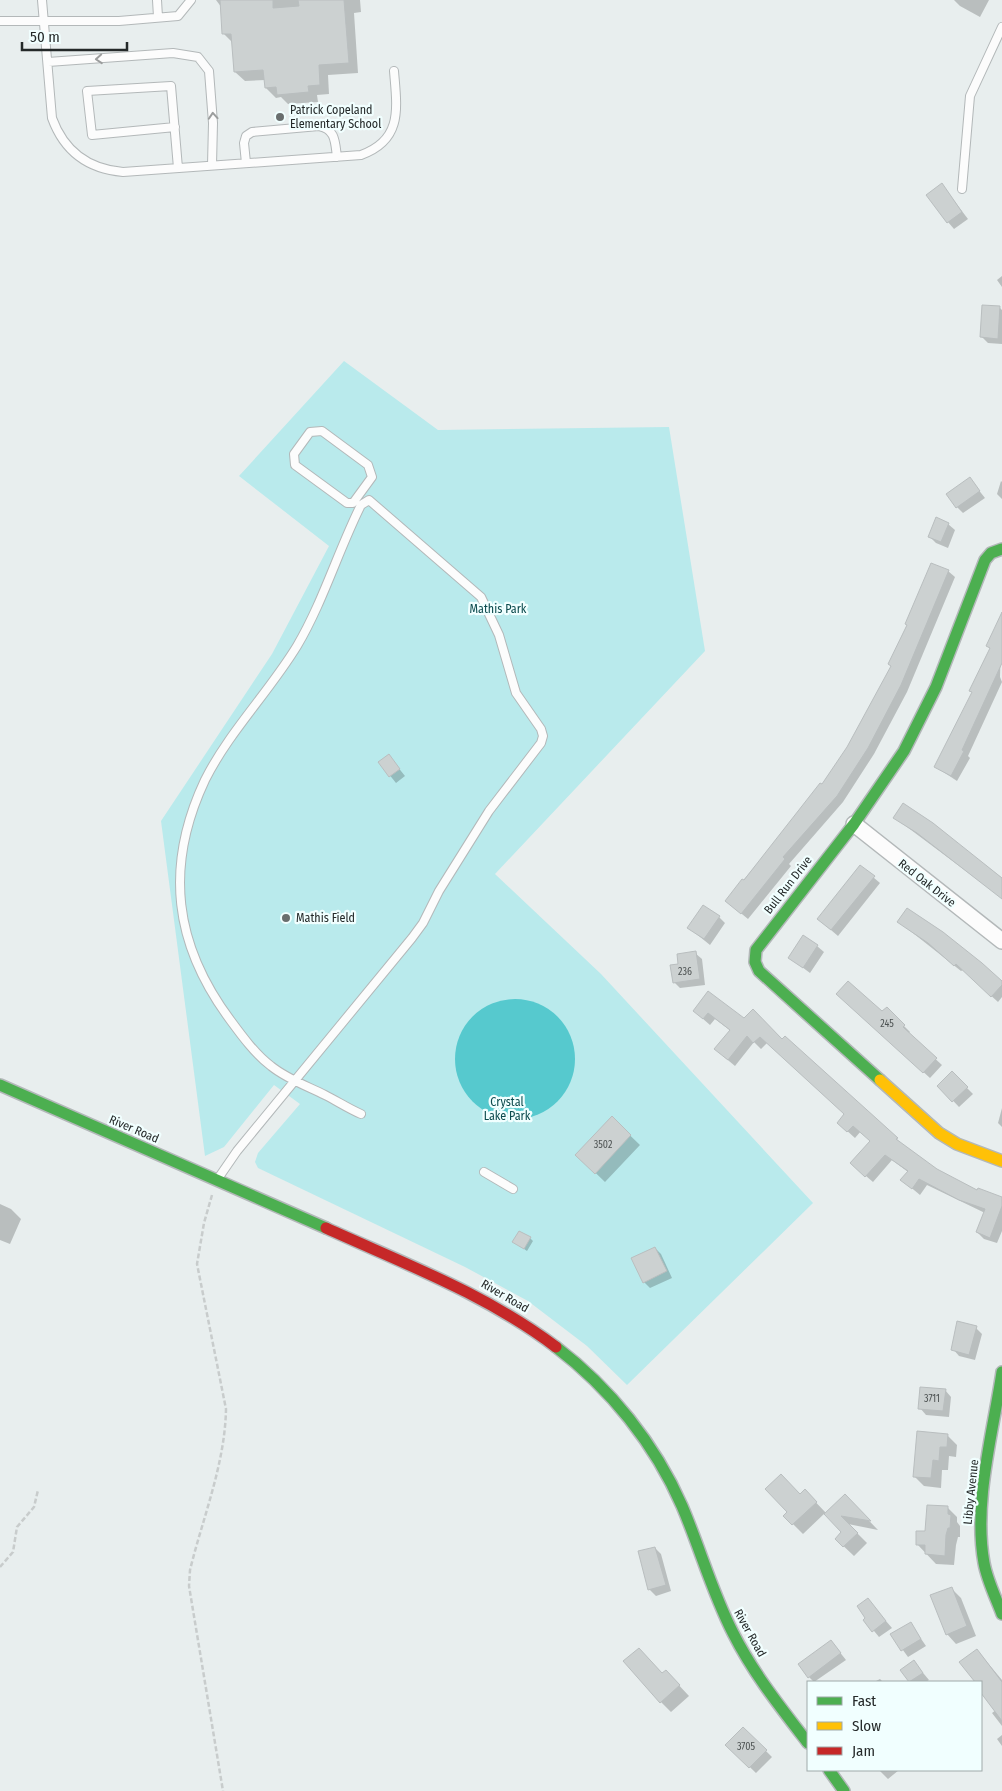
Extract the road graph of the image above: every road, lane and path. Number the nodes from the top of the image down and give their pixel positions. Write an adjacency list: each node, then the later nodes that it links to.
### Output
1 (42, 0): 6 (lane)
2 (157, 0): 4 (lane)
3 (191, 0): 4 (lane)
4 (158, 17): 6 (lane)
5 (0, 21): 6 (lane)
6 (44, 21): 8 (lane)
7 (1002, 27): 15 (lane)
8 (48, 62): 13 (lane, one-way to 8); 14 (lane)
9 (394, 71): 11 (lane)
10 (175, 127): 10 (lane); 14 (lane)
11 (337, 157): 12 (lane); 12 (lane)
12 (246, 163): 13 (lane)
13 (212, 165): 14 (lane)
14 (178, 168)
15 (962, 189)
16 (361, 499): 16 (lane); 20 (lane); 20 (lane)
17 (1002, 549): 18 (street, Bull Run Drive)
18 (854, 824): 19 (street, Red Oak Drive); 23 (street, Bull Run Drive)
19 (1002, 941)
20 (295, 1081): 22 (lane); 25 (lane)
21 (0, 1085): 25 (street, River Road)
22 (361, 1114)
23 (1002, 1161)
24 (484, 1172): 26 (lane)
25 (217, 1180): 32 (street, River Road); 35 (path)
26 (514, 1189)
27 (1002, 1372): 28 (street, Libby Avenue)
28 (999, 1408): 31 (street, Libby Avenue)
29 (38, 1490): 30 (path)
30 (0, 1567)
31 (1002, 1614)
32 (807, 1742)
33 (830, 1771): 34 (street)
34 (841, 1790)
35 (223, 1791)

